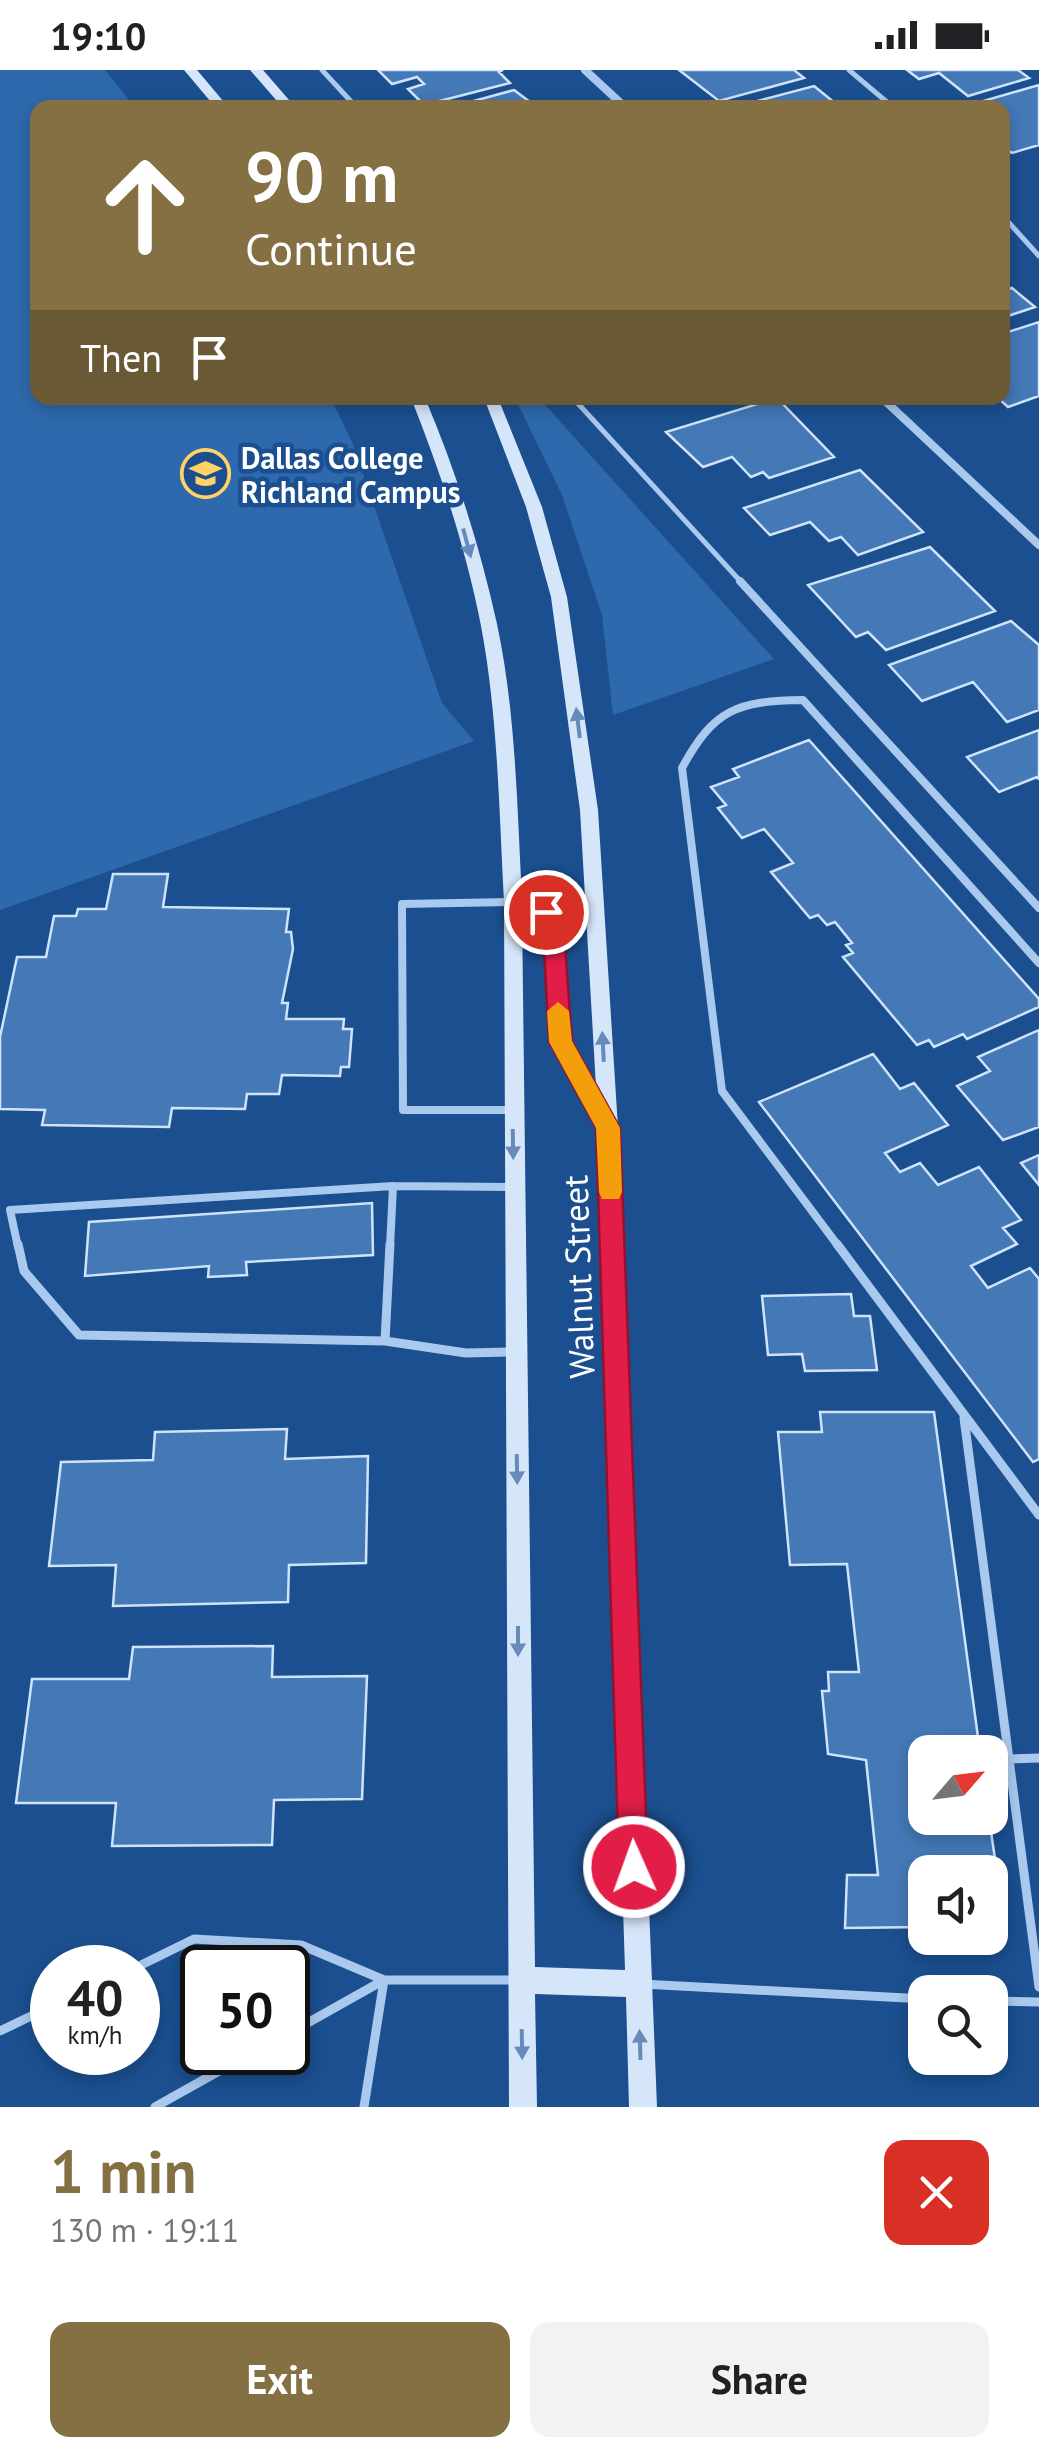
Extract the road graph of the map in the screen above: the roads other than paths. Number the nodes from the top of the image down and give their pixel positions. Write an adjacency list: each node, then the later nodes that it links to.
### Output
1 (190, 70): 6 (main road)
2 (256, 70): 7 (main road)
3 (322, 70): 8 (lane)
4 (585, 70): 9 (street)
5 (848, 70): 10 (lane)
6 (216, 100)
7 (283, 100)
8 (350, 100)
9 (617, 100)
10 (884, 100)
11 (1010, 224): 12 (lane)
12 (1039, 256)
13 (421, 405): 18 (main road, Walnut Street, one-way to 18)
14 (495, 405): 22 (main road, Walnut Street, one-way to 14)
15 (579, 405): 19 (lane)
16 (889, 405): 17 (street)
17 (1039, 545)
18 (513, 902): 21 (main road, Walnut Street); 21 (lane); 22 (main road)
19 (1039, 908)
20 (1039, 963): 27 (lane)
21 (512, 1110): 24 (main road, Walnut Street, one-way to 24)
22 (608, 1128): 36 (main road, Walnut Street)
23 (392, 1186): 24 (lane); 25 (lane); 25 (lane)
24 (513, 1187): 26 (main road, Walnut Street)
25 (384, 1341): 26 (lane)
26 (515, 1352): 35 (main road, Walnut Street, one-way to 35)
27 (963, 1414): 28 (lane); 29 (lane)
28 (1039, 1515)
29 (1004, 1735)
30 (1039, 1758): 31 (lane)
31 (1008, 1760)
32 (1008, 1767): 37 (lane)
33 (160, 1956): 34 (lane)
34 (384, 1980): 35 (lane); 42 (lane); 46 (lane)
35 (521, 1980): 36 (main road); 47 (main road, Walnut Street, one-way to 47)
36 (638, 1984): 38 (lane); 48 (main road, Walnut Street, one-way to 36)
37 (1039, 1987)
38 (908, 1998)
39 (1008, 2001): 40 (lane)
40 (1039, 2002)
41 (30, 2017): 43 (lane)
42 (310, 2022)
43 (0, 2031)
44 (213, 2075): 45 (lane)
45 (155, 2107)
46 (364, 2107)
47 (523, 2107)
48 (643, 2107)

